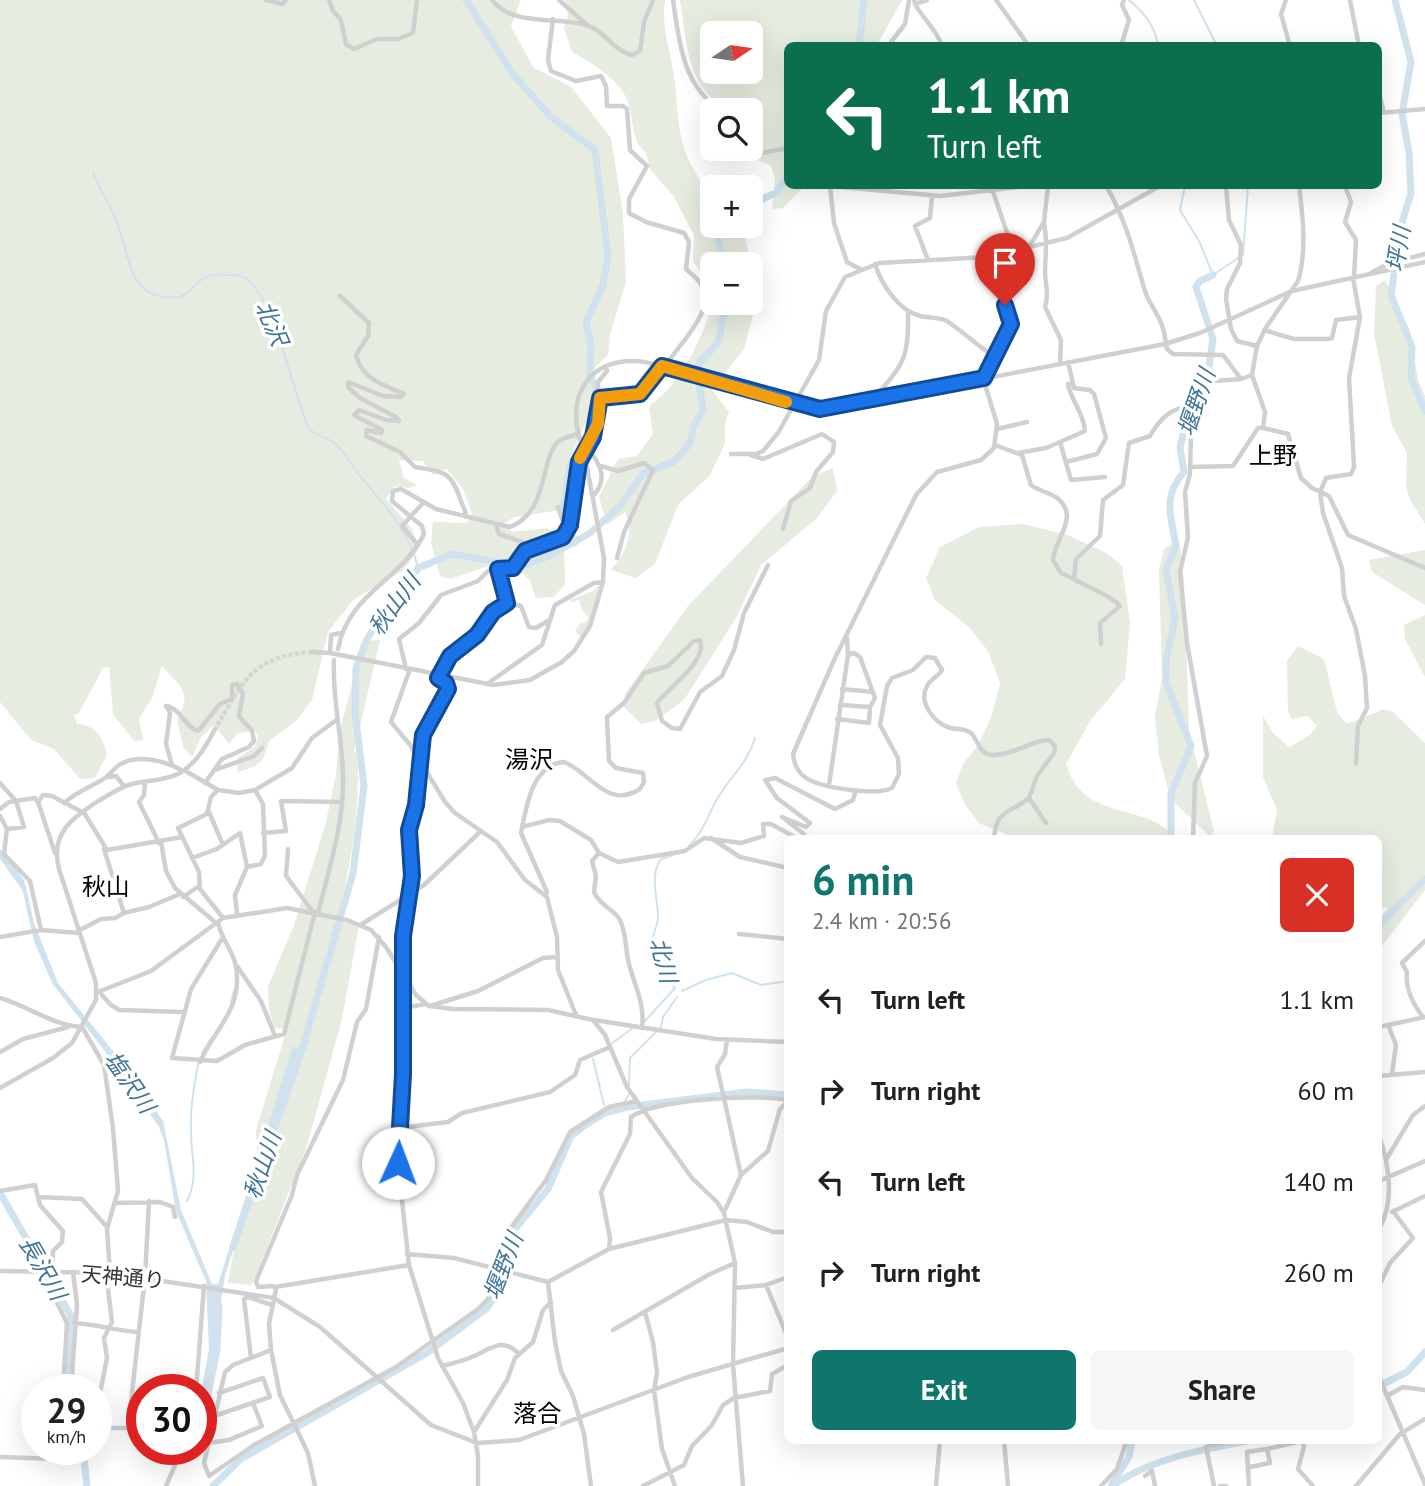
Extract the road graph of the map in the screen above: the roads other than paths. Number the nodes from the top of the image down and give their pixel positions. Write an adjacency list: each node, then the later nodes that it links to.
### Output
1 (266, 0): 2 (street)
2 (286, 0)
3 (329, 0): 4 (street)
4 (416, 0)
5 (492, 0): 15 (street)
6 (559, 0): 16 (street)
7 (653, 0): 16 (street)
8 (673, 0): 23 (street)
9 (927, 0): 14 (street)
10 (996, 0): 19 (street)
11 (1124, 0): 20 (street)
12 (1286, 0): 21 (street)
13 (1350, 0): 22 (street)
14 (913, 1): 17 (street); 18 (street)
15 (553, 19): 16 (street); 61 (street)
16 (587, 25)
17 (891, 42)
18 (941, 42)
19 (1026, 42)
20 (1122, 42)
21 (1289, 42)
22 (1358, 42)
23 (703, 98)
24 (1425, 109): 25 (street)
25 (1384, 112)
26 (784, 149): 27 (street)
27 (763, 153)
28 (830, 189): 47 (street)
29 (861, 189): 37 (street)
30 (992, 189): 37 (street); 42 (street)
31 (1048, 189): 39 (street)
32 (1108, 189): 38 (street)
33 (1155, 189): 38 (street)
34 (1226, 189): 54 (street)
35 (1299, 189): 50 (street)
36 (1346, 189): 49 (street)
37 (932, 196): 44 (street)
38 (1120, 209): 40 (street); 56 (street)
39 (1044, 222): 40 (street); 41 (street)
40 (1048, 243): 41 (street); 60 (street)
41 (1030, 247): 42 (street); 58 (street)
42 (1013, 250): 44 (street)
43 (1425, 254): 48 (street)
44 (928, 260): 46 (street)
45 (1425, 262): 48 (street)
46 (875, 264): 47 (street); 52 (street)
47 (860, 269): 69 (street)
48 (1371, 274): 49 (street)
49 (1354, 278): 50 (street); 53 (street)
50 (1292, 291): 54 (street); 55 (street)
51 (340, 296): 90 (street)
52 (908, 311): 58 (street); 68 (street)
53 (1360, 317): 55 (street); 85 (street)
54 (1230, 319): 56 (street); 57 (street)
55 (1264, 330): 57 (street)
56 (1165, 344): 59 (street); 65 (street)
57 (1257, 346): 63 (street)
58 (995, 357): 64 (street)
59 (1068, 362): 60 (street); 66 (street)
60 (1060, 364): 64 (street)
61 (662, 366): 62 (street); 67 (street); 69 (street)
62 (606, 367): 67 (street); 74 (street)
63 (1252, 375): 65 (street); 72 (street)
64 (984, 378): 68 (street); 73 (street)
65 (1241, 379): 70 (street)
66 (1073, 383): 75 (street); 81 (street)
67 (600, 398): 77 (street)
68 (877, 399): 69 (street)
69 (793, 404): 80 (street)
70 (1194, 407): 83 (street); 100 (street)
71 (1027, 422): 73 (street)
72 (1263, 428): 83 (street); 85 (street)
73 (997, 429): 76 (street)
74 (579, 435): 86 (street, bridge); 91 (street)
75 (1060, 442): 78 (street); 81 (street)
76 (995, 445): 78 (street); 105 (street)
77 (588, 448): 82 (street); 92 (street)
78 (1018, 453): 100 (street)
79 (731, 454): 80 (street)
80 (750, 454): 93 (street)
81 (1066, 462): 84 (street)
82 (601, 466): 86 (street); 96 (street)
83 (1190, 467): 154 (street)
84 (1105, 477)
85 (1320, 492): 98 (street); 123 (street)
86 (593, 496): 101 (street)
87 (422, 503): 89 (street); 89 (street); 90 (street)
88 (558, 507): 92 (street)
89 (411, 517): 95 (street); 95 (street)
90 (466, 517): 91 (street)
91 (496, 525): 94 (street)
92 (567, 528): 94 (street)
93 (783, 529)
94 (537, 547): 99 (street)
95 (415, 549): 104 (street)
96 (617, 558)
97 (768, 565): 147 (street)
98 (1425, 568)
99 (498, 569): 102 (street); 112 (street)
100 (1073, 579): 106 (street)
101 (603, 582): 103 (street); 114 (street)
102 (507, 603): 103 (street); 113 (street)
103 (548, 621): 114 (street)
104 (341, 633): 107 (street); 109 (street)
105 (846, 637): 110 (street); 132 (street)
106 (1101, 644)
107 (338, 649)
108 (312, 652): 109 (street)
109 (330, 653): 112 (street)
110 (848, 654): 115 (street); 116 (street)
111 (334, 660): 120 (street)
112 (408, 669): 113 (street); 125 (street)
113 (438, 676): 114 (street); 125 (street)
114 (487, 685)
115 (842, 689): 116 (street); 117 (street)
116 (873, 692): 118 (street)
117 (840, 705): 118 (street); 119 (street)
118 (870, 707): 119 (street)
119 (837, 719): 132 (street)
120 (336, 721): 135 (street); 140 (street)
121 (214, 731): 126 (street)
122 (262, 748): 127 (street)
123 (1356, 764)
124 (172, 765): 126 (street); 127 (street); 128 (street)
125 (420, 765): 149 (street); 169 (street)
126 (183, 771): 129 (street); 131 (street)
127 (215, 771): 131 (street)
128 (107, 777): 133 (street); 141 (street)
129 (145, 782): 133 (street); 157 (street)
130 (0, 783): 138 (street)
131 (205, 783): 134 (street)
132 (829, 785): 136 (street)
133 (124, 786): 144 (street)
134 (218, 790): 135 (street); 143 (street)
135 (255, 790): 150 (street)
136 (856, 790): 137 (street); 152 (street)
137 (1029, 798): 146 (street); 153 (street)
138 (16, 801): 139 (street); 142 (street); 148 (street)
139 (38, 802): 141 (street); 162 (street)
140 (340, 802): 150 (street); 173 (street)
141 (64, 803): 144 (street)
142 (0, 809)
143 (208, 811): 155 (street); 158 (street)
144 (82, 812): 159 (street); 162 (street)
145 (0, 816): 148 (street)
146 (1046, 823)
147 (522, 827): 161 (street); 168 (street)
148 (7, 830): 163 (street)
149 (481, 831): 169 (street); 184 (street)
150 (262, 833): 165 (street)
151 (791, 835): 156 (street)
152 (804, 835)
153 (995, 835)
154 (1193, 835)
155 (182, 837): 157 (street); 164 (street)
156 (710, 837): 161 (street); 166 (street)
157 (160, 842): 159 (street); 170 (street)
158 (223, 845): 164 (street); 165 (street)
159 (104, 849): 171 (street)
160 (288, 849): 173 (street)
161 (599, 853): 201 (street)
162 (56, 854): 177 (street)
163 (2, 855): 176 (street)
164 (192, 858): 167 (street)
165 (247, 867): 172 (street)
166 (784, 867)
167 (199, 886): 170 (street); 174 (street)
168 (547, 892)
169 (410, 894): 175 (street); 187 (street)
170 (181, 895): 171 (street); 174 (street)
171 (124, 913): 177 (street)
172 (237, 913): 173 (street); 174 (street)
173 (315, 913): 175 (street); 202 (street)
174 (219, 920): 180 (street); 188 (street)
175 (362, 924): 181 (street)
176 (40, 930): 177 (street); 179 (street)
177 (78, 932): 186 (street)
178 (739, 934): 182 (street)
179 (0, 937)
180 (223, 937): 185 (street); 193 (street)
181 (379, 937): 187 (street); 254 (street)
182 (784, 939)
183 (1425, 941): 195 (street)
184 (557, 957): 191 (street); 194 (street)
185 (236, 965): 202 (street); 207 (street)
186 (93, 974): 188 (street); 189 (street)
187 (403, 976): 191 (street); 192 (street)
188 (108, 988): 189 (street)
189 (100, 993): 193 (street); 197 (street)
190 (1, 999): 198 (street)
191 (428, 1005): 192 (street); 194 (street)
192 (404, 1008): 218 (street)
193 (183, 1012): 207 (street)
194 (576, 1015): 196 (street)
195 (1424, 1017): 200 (street)
196 (593, 1020): 201 (street); 205 (street)
197 (83, 1026): 198 (street); 211 (street); 229 (street)
198 (69, 1027): 206 (street)
199 (1382, 1027): 200 (street)
200 (1389, 1027): 209 (street)
201 (642, 1028): 203 (street)
202 (275, 1037): 207 (street)
203 (727, 1040): 204 (street); 212 (street)
204 (784, 1042)
205 (610, 1047): 214 (street); 218 (street)
206 (0, 1052)
207 (200, 1062)
208 (1425, 1072): 209 (street)
209 (1392, 1074): 210 (street)
210 (1382, 1076)
211 (0, 1088)
212 (725, 1099): 213 (street); 217 (street); 222 (street)
213 (784, 1100)
214 (638, 1101): 217 (street); 242 (street)
215 (784, 1105): 222 (street)
216 (1425, 1105): 220 (street)
217 (642, 1108): 231 (street); 238 (street)
218 (399, 1128): 239 (street)
219 (1382, 1144): 220 (street)
220 (1387, 1158): 223 (street)
221 (1425, 1161): 223 (street)
222 (741, 1175): 231 (street)
223 (1388, 1177): 224 (street); 233 (street)
224 (1382, 1180)
225 (1, 1191): 227 (street)
226 (1425, 1196): 230 (street)
227 (38, 1197): 236 (street); 245 (street)
228 (149, 1201): 229 (street); 232 (street); 248 (street)
229 (116, 1203): 236 (street)
230 (1393, 1211): 233 (street); 250 (street)
231 (724, 1213): 234 (street)
232 (175, 1217)
233 (1386, 1217): 235 (street)
234 (726, 1220): 237 (street); 238 (street); 240 (street)
235 (1382, 1223)
236 (107, 1228): 247 (street)
237 (784, 1231)
238 (609, 1249): 251 (street)
239 (407, 1254): 241 (street); 242 (street)
240 (735, 1263): 255 (street); 259 (street)
241 (409, 1265): 254 (street); 266 (street)
242 (498, 1270): 251 (street); 266 (street)
243 (0, 1271): 244 (street, 天神通り)
244 (42, 1272): 245 (street, 天神通り); 260 (street)
245 (51, 1272): 246 (street, 天神通り)
246 (74, 1272): 247 (street, 天神通り); 261 (street)
247 (108, 1273): 248 (street, 天神通り); 262 (street)
248 (145, 1277): 253 (street, 天神通り); 265 (street)
249 (784, 1279): 252 (street)
250 (1382, 1280)
251 (548, 1282): 257 (street)
252 (766, 1285): 255 (street); 263 (street)
253 (204, 1286): 256 (street, 天神通り); 278 (street)
254 (275, 1287): 256 (street)
255 (735, 1288): 271 (street)
256 (274, 1298): 258 (street); 279 (street, 天神通り)
257 (551, 1301): 269 (street); 289 (street)
258 (272, 1305): 268 (street); 270 (street)
259 (645, 1312): 264 (street); 281 (street)
260 (68, 1323): 261 (street); 274 (street)
261 (75, 1324): 262 (street); 275 (street)
262 (110, 1328): 265 (street); 276 (street)
263 (784, 1328)
264 (613, 1330)
265 (138, 1332): 277 (street)
266 (433, 1343): 272 (street); 279 (street)
267 (784, 1349): 271 (street)
268 (271, 1350): 270 (street); 291 (street)
269 (519, 1354): 272 (street); 292 (street)
270 (251, 1358): 283 (street)
271 (733, 1365): 281 (street); 285 (street)
272 (442, 1366): 292 (street)
273 (784, 1367): 285 (street)
274 (64, 1374)
275 (72, 1374)
276 (104, 1374)
277 (134, 1374)
278 (197, 1374)
279 (377, 1377): 291 (street); 295 (street, 天神通り)
280 (1382, 1385): 284 (street)
281 (654, 1390): 289 (street); 308 (street)
282 (1425, 1390): 284 (street)
283 (219, 1393): 286 (street); 287 (street)
284 (1387, 1396): 293 (street)
285 (734, 1398): 308 (street); 317 (street)
286 (217, 1402)
287 (253, 1403): 288 (street); 294 (street)
288 (217, 1415)
289 (579, 1418): 295 (street); 314 (street)
290 (1425, 1419): 293 (street)
291 (294, 1423): 306 (street); 312 (street)
292 (474, 1432): 295 (street)
293 (1403, 1432): 310 (street); 327 (street)
294 (217, 1442)
295 (477, 1443): 313 (street)
296 (940, 1444): 318 (street)
297 (1003, 1444): 319 (street)
298 (1126, 1444): 320 (street)
299 (1223, 1444): 322 (street)
300 (1289, 1444): 302 (street)
301 (1303, 1444): 326 (street)
302 (1267, 1449): 307 (street); 307 (street)
303 (0, 1457): 304 (street)
304 (21, 1458)
305 (175, 1465): 311 (street)
306 (205, 1465)
307 (1250, 1466): 325 (street)
308 (671, 1474): 315 (street); 316 (street)
309 (1144, 1476): 321 (street)
310 (1425, 1483)
311 (166, 1486)
312 (315, 1486)
313 (478, 1486)
314 (592, 1486)
315 (643, 1486)
316 (675, 1486)
317 (743, 1486)
318 (936, 1486)
319 (1008, 1486)
320 (1101, 1486)
321 (1156, 1486)
322 (1214, 1486)
323 (1220, 1486): 324 (street)
324 (1226, 1486)
325 (1249, 1486)
326 (1313, 1486)
327 (1356, 1486)

